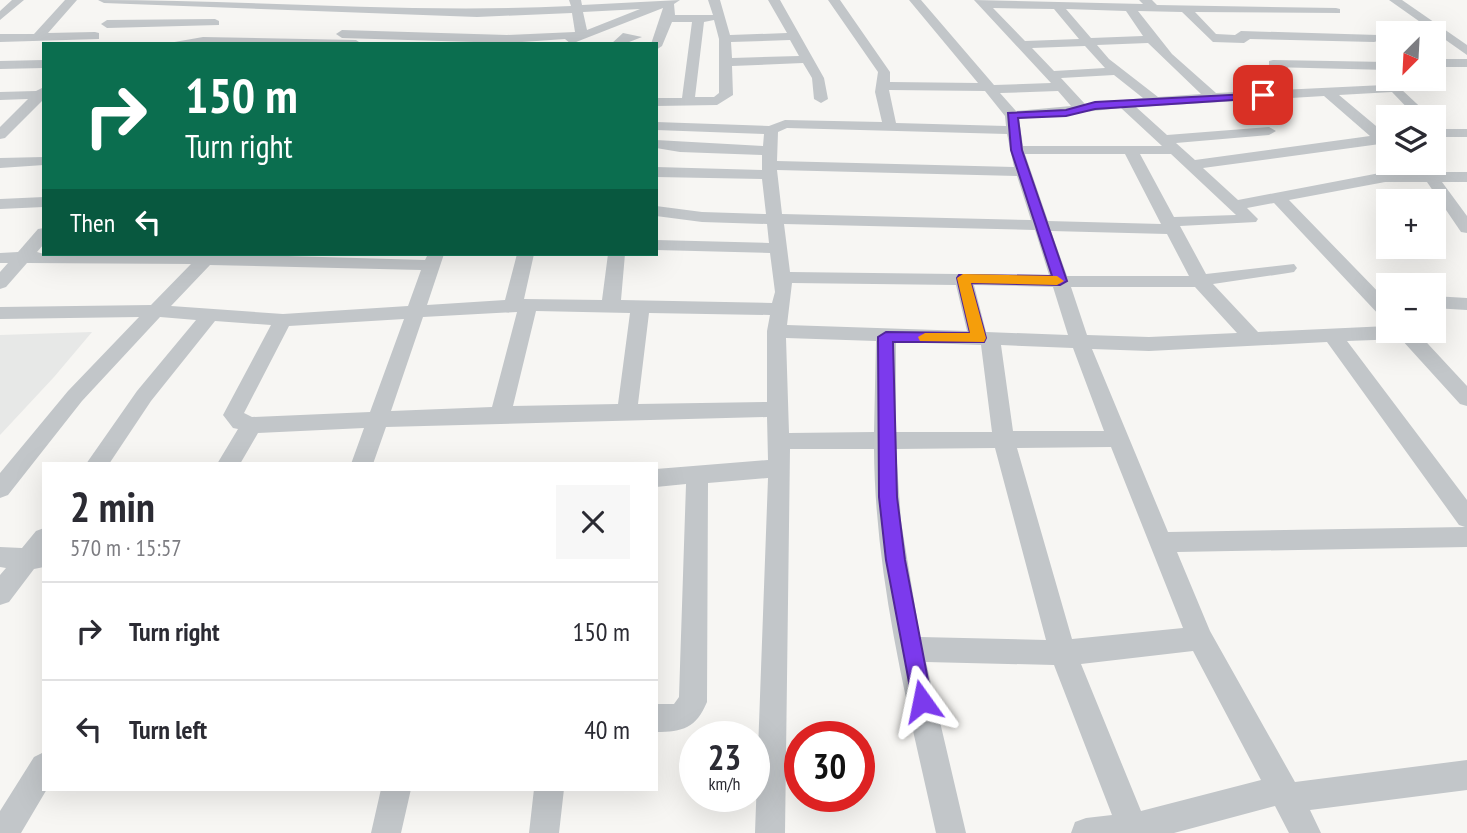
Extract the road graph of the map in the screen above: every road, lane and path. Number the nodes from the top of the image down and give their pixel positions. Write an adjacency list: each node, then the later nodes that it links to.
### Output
1 (18, 0): 24 (street)
2 (71, 0): 34 (street)
3 (104, 0): 4 (street)
4 (132, 0): 15 (street); 30 (street)
5 (419, 0): 22 (street)
6 (480, 0): 23 (street)
7 (714, 0): 26 (street)
8 (774, 0): 33 (street)
9 (834, 0): 61 (street)
10 (915, 0): 63 (street)
11 (1324, 0): 25 (street)
12 (1395, 0): 49 (street)
13 (667, 2): 17 (street); 27 (street); 32 (street)
14 (982, 2): 19 (street); 48 (street)
15 (227, 3): 29 (street); 31 (street)
16 (1150, 4): 20 (street); 21 (street)
17 (576, 5): 23 (street); 32 (street)
18 (354, 6): 22 (street); 31 (street); 37 (street)
19 (1057, 6): 20 (street); 47 (street)
20 (1130, 8): 39 (street)
21 (1186, 9): 25 (street); 25 (street)
22 (412, 13): 23 (street)
23 (477, 14): 41 (street)
24 (0, 16)
25 (1345, 17)
26 (720, 18): 28 (street); 38 (street)
27 (668, 19): 28 (street); 46 (street)
28 (698, 19): 75 (street)
29 (215, 23): 30 (street); 42 (street)
30 (107, 24): 40 (street)
31 (282, 24): 37 (street); 42 (street)
32 (582, 35): 41 (street); 44 (street)
33 (796, 36): 38 (street); 50 (street)
34 (38, 37): 36 (street); 40 (street)
35 (636, 37): 45 (street)
36 (0, 38)
37 (339, 39): 41 (street)
38 (725, 39): 51 (street)
39 (1150, 39): 47 (street); 70 (street)
40 (92, 40)
41 (457, 40)
42 (202, 41): 43 (street)
43 (191, 42)
44 (566, 42)
45 (619, 42)
46 (658, 42)
47 (1088, 43): 48 (street); 59 (street)
48 (1023, 45): 60 (street)
49 (1467, 51)
50 (808, 59): 51 (street); 72 (street)
51 (727, 62): 75 (street)
52 (1446, 63): 53 (street)
53 (1467, 63)
54 (42, 64): 55 (street)
55 (0, 65)
56 (1372, 66): 57 (street); 58 (street); 67 (street)
57 (1376, 66)
58 (1376, 70)
59 (1115, 71): 60 (street); 73 (street)
60 (1052, 75): 62 (street)
61 (883, 86): 63 (street); 82 (street)
62 (1064, 87): 63 (street); 79 (street)
63 (989, 88): 85 (street)
64 (1376, 89): 66 (street)
65 (1398, 91): 77 (street)
66 (1328, 92): 67 (street); 84 (street)
67 (1312, 93): 70 (street)
68 (0, 96): 69 (street)
69 (42, 98)
70 (1214, 98): 73 (street)
71 (42, 99): 78 (street)
72 (821, 99)
73 (1155, 101): 76 (street)
74 (658, 102): 75 (street)
75 (689, 103)
76 (1124, 103): 79 (street); 91 (street)
77 (1412, 105)
78 (26, 110): 80 (street); 88 (street)
79 (1083, 110): 85 (street)
80 (0, 111)
81 (658, 127): 94 (street)
82 (890, 127): 85 (street); 94 (street)
83 (1269, 131): 91 (street)
84 (1376, 131)
85 (1014, 132): 93 (street); 99 (street)
86 (1446, 132): 87 (street)
87 (1467, 133)
88 (0, 135)
89 (1376, 138): 97 (street)
90 (658, 144): 92 (street)
91 (1168, 145): 93 (street); 97 (street)
92 (680, 149): 94 (street); 100 (street)
93 (1131, 151): 110 (street)
94 (769, 155): 99 (street); 100 (street); 108 (street)
95 (42, 161): 96 (street)
96 (0, 163)
97 (1192, 165): 106 (street)
98 (658, 172): 100 (street)
99 (1024, 172): 109 (street)
100 (675, 173)
101 (1428, 175): 102 (street); 103 (street); 111 (street)
102 (1467, 177)
103 (1278, 197): 106 (street); 128 (street)
104 (42, 202): 105 (street)
105 (0, 204)
106 (1236, 205): 110 (street)
107 (658, 211): 108 (street)
108 (777, 218): 109 (street); 114 (street)
109 (1042, 224): 110 (street); 125 (street)
110 (1170, 225): 126 (street)
111 (1467, 228)
112 (42, 235): 119 (street)
113 (658, 245): 114 (street)
114 (779, 248): 123 (street)
115 (79, 256): 119 (street)
116 (209, 256): 121 (street); 134 (street)
117 (525, 256): 132 (street)
118 (617, 256): 131 (street)
119 (23, 257): 120 (street); 127 (street)
120 (0, 258)
121 (434, 260): 136 (street)
122 (1288, 268): 126 (street)
123 (782, 277): 124 (street); 139 (street)
124 (963, 278): 125 (street); 142 (street)
125 (1060, 281): 126 (street); 145 (street)
126 (1201, 282): 144 (street)
127 (0, 283)
128 (1376, 296)
129 (1446, 303): 130 (street)
130 (1467, 304)
131 (611, 305): 132 (street); 133 (street)
132 (520, 306): 136 (street); 152 (street)
133 (640, 307): 139 (street); 151 (street)
134 (156, 311): 135 (street); 137 (street); 165 (street)
135 (0, 313)
136 (417, 313): 138 (street); 153 (street)
137 (210, 315): 138 (street); 159 (street)
138 (283, 320): 154 (street)
139 (776, 320): 141 (street); 150 (street)
140 (1376, 334): 143 (street)
141 (886, 337): 142 (street); 156 (street)
142 (984, 338): 145 (street); 157 (street)
143 (1334, 338): 144 (street); 166 (street)
144 (1255, 341): 145 (street)
145 (1080, 342): 155 (street)
146 (1416, 343): 147 (street)
147 (1443, 373): 148 (street); 149 (street)
148 (1467, 373)
149 (1467, 399)
150 (780, 408): 151 (street); 158 (street)
151 (627, 412): 152 (street)
152 (501, 414): 153 (street)
153 (379, 418): 154 (street); 161 (street)
154 (252, 425): 160 (street)
155 (1118, 439): 157 (street); 168 (street)
156 (887, 440): 157 (street); 158 (street); 173 (street)
157 (1004, 440): 174 (street)
158 (779, 441): 162 (street)
159 (98, 462)
160 (229, 462)
161 (363, 462)
162 (779, 468): 163 (street); 185 (street)
163 (697, 475): 164 (street); 175 (street)
164 (658, 478)
165 (0, 489)
166 (1467, 518)
167 (1467, 537): 168 (street)
168 (1162, 542): 172 (street)
169 (0, 557): 170 (street)
170 (36, 559): 171 (street)
171 (0, 594)
172 (1200, 638): 174 (street); 180 (street)
173 (911, 649): 174 (street); 186 (street)
174 (1063, 653): 181 (street)
175 (658, 719)
176 (42, 770): 182 (street)
177 (1467, 775): 180 (street)
178 (396, 791): 183 (street)
179 (549, 791): 184 (street)
180 (1284, 793): 181 (street); 188 (street)
181 (1133, 831): 187 (street)
182 (4, 833)
183 (386, 833)
184 (544, 833)
185 (770, 833)
186 (951, 833)
187 (1086, 833)
188 (1306, 833)

